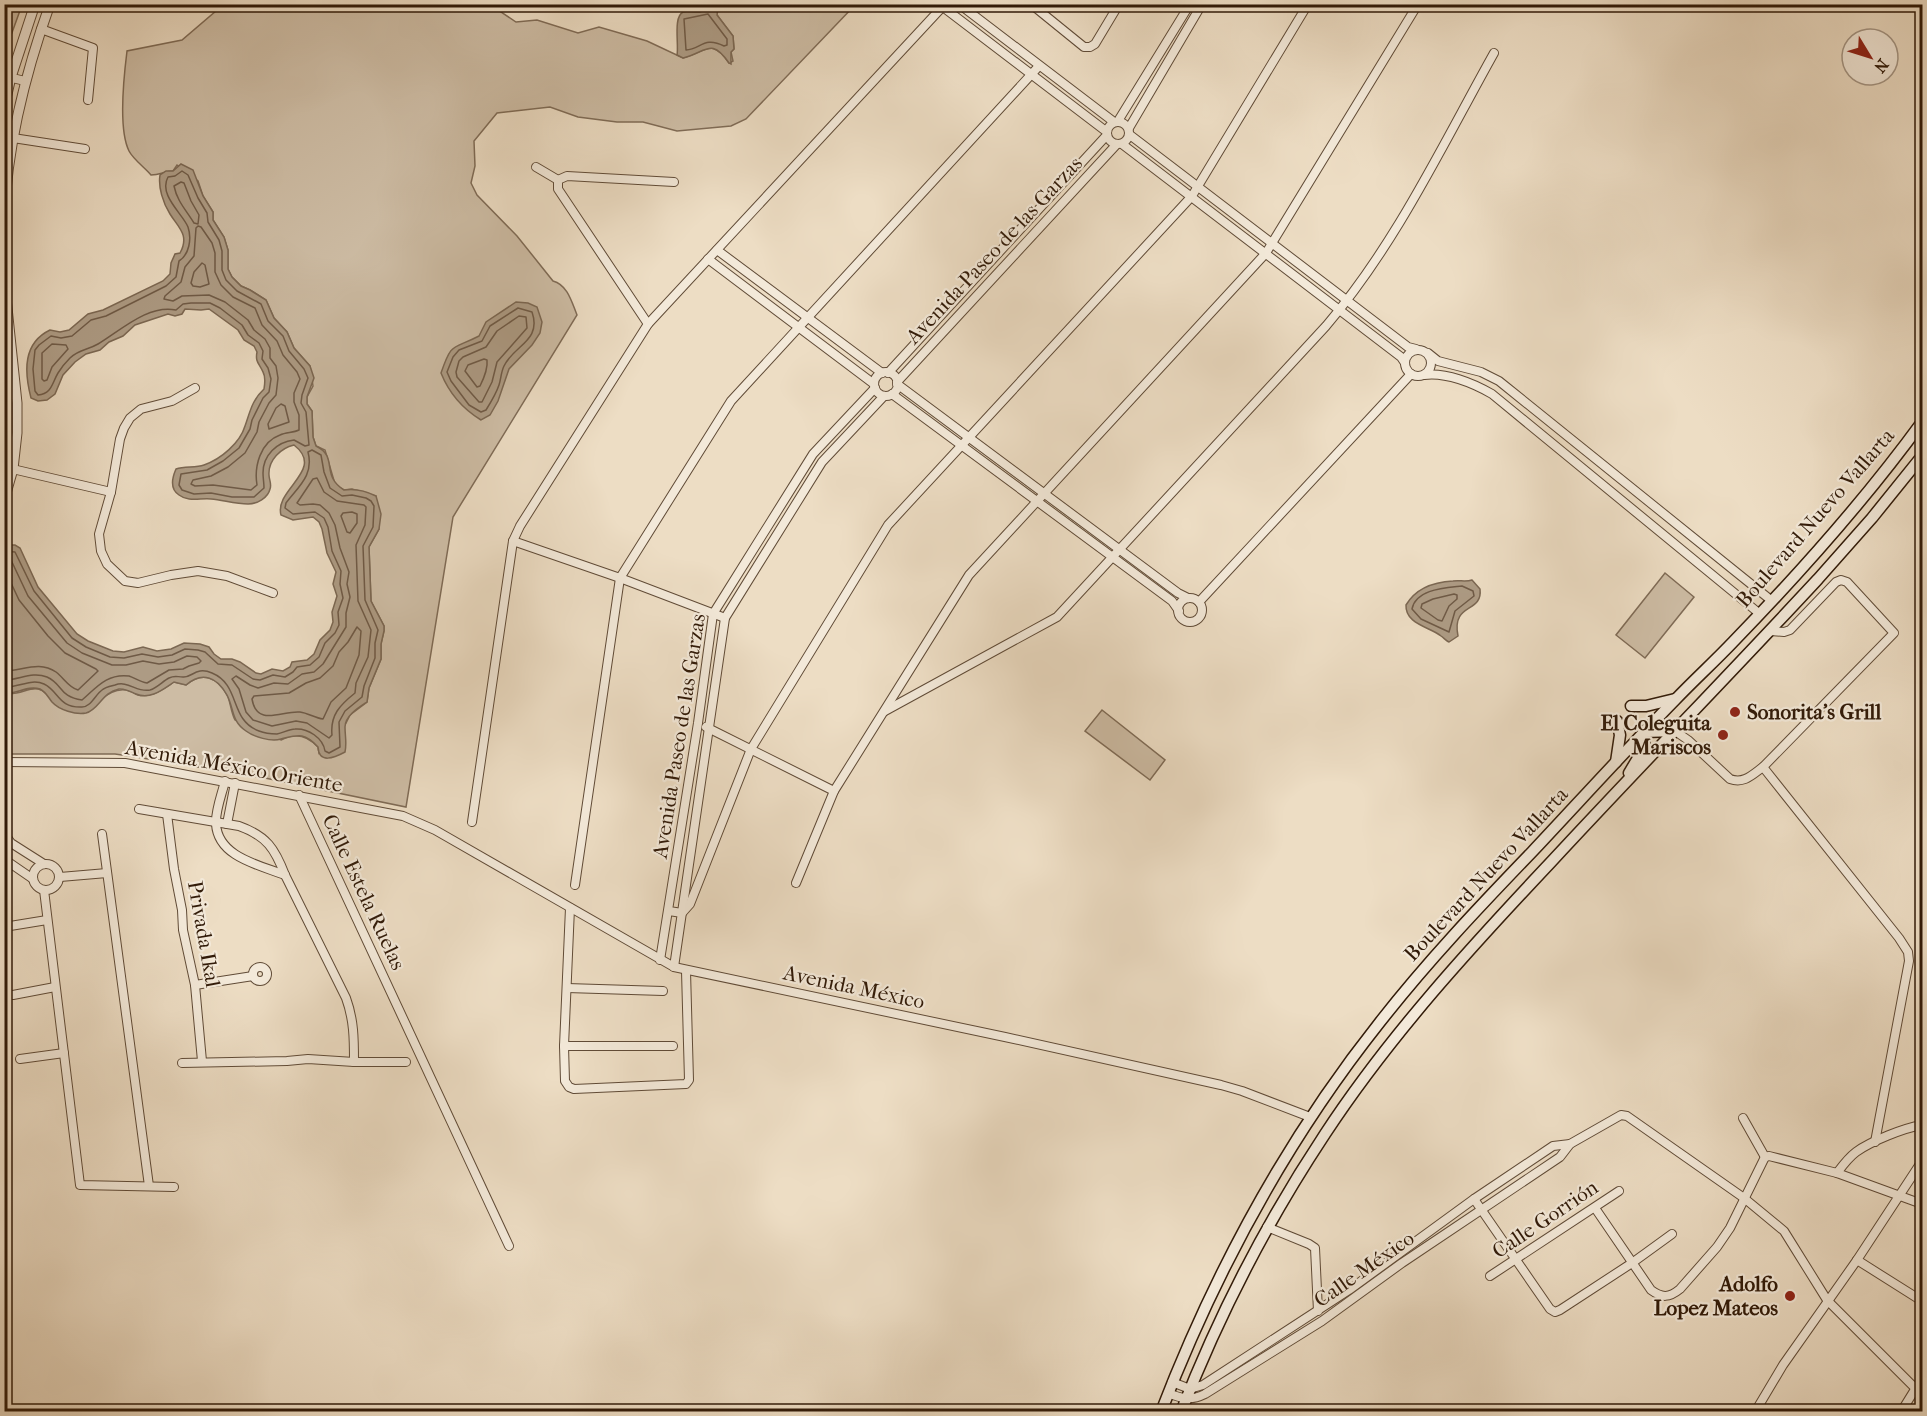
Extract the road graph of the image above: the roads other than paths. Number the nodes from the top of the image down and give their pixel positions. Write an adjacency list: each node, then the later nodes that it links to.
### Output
1 (34, 4): 15 (street)
2 (50, 4): 11 (street)
3 (959, 4): 13 (street)
4 (1031, 4): 5 (street)
5 (1119, 4)
6 (1190, 4): 19 (street)
7 (1202, 4): 20 (street)
8 (1308, 4): 28 (street)
9 (1418, 4): 31 (street)
10 (944, 6): 14 (street); 32 (street)
11 (41, 29): 16 (street); 17 (street)
12 (1494, 53): 36 (street)
13 (1039, 66): 14 (street); 19 (street)
14 (1032, 75): 21 (street); 38 (street)
15 (8, 76): 16 (street); 18 (street)
16 (25, 81): 22 (street)
17 (88, 100)
18 (4, 108)
19 (1116, 122): 20 (street); 21 (street)
20 (1130, 132): 23 (street); 28 (street)
21 (1107, 133): 23 (street); 44 (street, Avenida Paseo de las Garzas)
22 (13, 138): 24 (street); 30 (street)
23 (1120, 144): 29 (street); 48 (street, Avenida Paseo de las Garzas)
24 (85, 149)
25 (536, 167): 26 (street)
26 (558, 180): 27 (street); 39 (street)
27 (674, 183)
28 (1198, 187): 29 (street); 31 (street)
29 (1192, 196): 33 (street); 54 (street)
30 (4, 218)
31 (1273, 244): 33 (street); 36 (street)
32 (717, 250): 34 (street); 38 (street)
33 (1266, 253): 37 (street); 61 (street)
34 (708, 259): 39 (street); 40 (street)
35 (4, 279): 58 (street)
36 (1347, 301): 37 (street); 41 (street)
37 (1340, 310): 43 (street); 67 (street)
38 (807, 317): 40 (street); 44 (street)
39 (648, 324): 66 (street)
40 (799, 327): 49 (street); 72 (street)
41 (1416, 350): 42 (street); 43 (street)
42 (1428, 353): 46 (street); 47 (street)
43 (1405, 363): 45 (street)
44 (885, 373): 48 (street); 49 (street)
45 (1412, 374): 46 (street); 77 (street)
46 (1424, 375): 51 (street)
47 (1499, 381): 51 (street); 57 (street)
48 (897, 383): 52 (street); 54 (street)
49 (874, 386): 52 (street); 79 (street, Avenida Paseo de las Garzas)
50 (195, 388): 60 (street)
51 (1491, 394): 59 (street)
52 (888, 395): 55 (street); 81 (street, Avenida Paseo de las Garzas)
53 (1923, 422): 64 (main road, Boulevard Nuevo Vallarta)
54 (968, 437): 55 (street); 61 (street)
55 (961, 445): 63 (street); 92 (street)
56 (1923, 456): 65 (main road, Boulevard Nuevo Vallarta)
57 (1601, 464): 59 (street); 68 (street)
58 (9, 468): 60 (street); 62 (street)
59 (1592, 476): 70 (street)
60 (111, 492): 74 (street)
61 (1044, 494): 63 (street); 67 (street)
62 (4, 501)
63 (1037, 501): 69 (street); 85 (street)
64 (1858, 505): 65 (main road); 76 (main road, Boulevard Nuevo Vallarta)
65 (1872, 518): 82 (main road, Boulevard Nuevo Vallarta)
66 (513, 541): 72 (street); 105 (street)
67 (1119, 549): 69 (street); 75 (street)
68 (1706, 549): 70 (street); 71 (street)
69 (1112, 557): 78 (street); 85 (street)
70 (1698, 562): 73 (street)
71 (1738, 575): 73 (street); 76 (street)
72 (620, 578): 79 (street); 118 (street)
73 (1729, 588): 80 (street)
74 (273, 593)
75 (1188, 598): 77 (street); 78 (street)
76 (1772, 601): 80 (main road, Boulevard Nuevo Vallarta)
77 (1199, 602): 78 (street)
78 (1179, 611)
79 (713, 614): 81 (street); 88 (street, Avenida Paseo de las Garzas)
80 (1760, 614): 83 (main road, Boulevard Nuevo Vallarta)
81 (725, 618): 89 (street, Avenida Paseo de las Garzas)
82 (1770, 631): 90 (main road, Boulevard Nuevo Vallarta); 95 (street)
83 (1675, 699): 84 (main road); 86 (main road, Boulevard Nuevo Vallarta)
84 (1630, 706)
85 (883, 712): 98 (street)
86 (1658, 718): 90 (main road); 91 (main road, Boulevard Nuevo Vallarta)
87 (1617, 721): 94 (main road)
88 (698, 723): 89 (street); 121 (street, Avenida Paseo de las Garzas)
89 (709, 728): 92 (street); 114 (street, Avenida Paseo de las Garzas)
90 (1671, 731): 91 (main road); 95 (street); 99 (main road, Boulevard Nuevo Vallarta)
91 (1645, 732): 94 (main road, Boulevard Nuevo Vallarta); 99 (main road)
92 (751, 749): 98 (street); 116 (street)
93 (4, 762): 96 (street, Avenida México Oriente)
94 (1616, 763): 142 (main road, Boulevard Nuevo Vallarta)
95 (1763, 767): 145 (street)
96 (225, 781): 97 (street, Avenida México Oriente); 103 (street)
97 (235, 783): 100 (street, Avenida México Oriente); 106 (street)
98 (834, 791): 117 (street)
99 (1615, 793): 159 (main road, Boulevard Nuevo Vallarta)
100 (299, 795): 104 (street, Avenida México Oriente); 161 (street, Calle Estela Ruelas)
101 (139, 809): 102 (street)
102 (167, 814): 103 (street); 129 (street, Privada Ikal)
103 (216, 822): 106 (street); 112 (street)
104 (420, 822): 120 (street, Avenida México)
105 (472, 822)
106 (226, 824): 112 (street)
107 (4, 833): 110 (street)
108 (102, 834): 111 (street)
109 (4, 859): 115 (street)
110 (44, 864): 113 (street); 115 (street)
111 (107, 873): 113 (street); 150 (street)
112 (285, 875): 139 (street)
113 (60, 877): 119 (street)
114 (687, 878): 116 (street); 122 (street, Avenida Paseo de las Garzas)
115 (33, 879): 119 (street)
116 (700, 880): 122 (street)
117 (796, 883)
118 (575, 885)
119 (44, 890): 123 (street)
120 (570, 908): 125 (street, Avenida México); 131 (street)
121 (669, 911): 122 (street); 125 (street, Avenida Paseo de las Garzas)
122 (682, 913): 126 (street, Avenida Paseo de las Garzas)
123 (47, 920): 124 (street); 130 (street)
124 (4, 927)
125 (660, 960): 126 (street, Avenida México)
126 (674, 967): 127 (street, Avenida México)
127 (686, 971): 134 (street); 142 (street, Avenida México)
128 (253, 976): 129 (street)
129 (195, 985): 138 (street, Privada Ikal)
130 (56, 987): 133 (street); 136 (street)
131 (567, 988): 132 (street); 134 (street)
132 (663, 991)
133 (13, 995)
134 (564, 1046): 135 (street)
135 (673, 1046)
136 (63, 1053): 137 (street); 150 (street)
137 (20, 1059)
138 (202, 1061): 139 (street); 141 (street)
139 (354, 1062): 140 (street)
140 (406, 1062)
141 (182, 1063)
142 (1310, 1117): 170 (main road, Boulevard Nuevo Vallarta)
143 (1743, 1118): 147 (street)
144 (1923, 1125): 145 (street)
145 (1875, 1142): 149 (street)
146 (1570, 1144): 154 (street, Calle México); 155 (street, Calle México); 158 (street, Calle México)
147 (1765, 1157): 149 (street); 154 (street)
148 (1923, 1161): 153 (street)
149 (1837, 1173): 153 (street)
150 (149, 1186): 151 (street)
151 (174, 1186)
152 (1619, 1191): 157 (street, Calle Gorrión)
153 (1899, 1196): 156 (street); 163 (street)
154 (1744, 1198): 164 (street); 166 (street)
155 (1474, 1199): 158 (street); 168 (street, Calle México)
156 (1923, 1204)
157 (1595, 1208): 162 (street, Calle Gorrión); 164 (street)
158 (1481, 1209): 162 (street); 175 (street, Calle México)
159 (1267, 1227): 168 (street); 172 (main road, Boulevard Nuevo Vallarta)
160 (1672, 1234): 164 (street)
161 (509, 1246)
162 (1516, 1260): 164 (street); 165 (street, Calle Gorrión)
163 (1857, 1260): 166 (street); 167 (street)
164 (1632, 1263)
165 (1490, 1276)
166 (1827, 1300): 171 (street); 178 (street)
167 (1923, 1301)
168 (1318, 1311): 172 (street, Calle México)
169 (1923, 1378): 171 (street)
170 (1172, 1382): 172 (street); 173 (main road, Boulevard Nuevo Vallarta)
171 (1915, 1388): 174 (street); 179 (street)
172 (1190, 1389): 175 (main road, Boulevard Nuevo Vallarta)
173 (1168, 1393): 175 (street); 176 (main road, Boulevard Nuevo Vallarta)
174 (1923, 1395)
175 (1185, 1400): 177 (main road, Boulevard Nuevo Vallarta)
176 (1161, 1412)
177 (1181, 1412)
178 (1755, 1412)
179 (1901, 1412)

